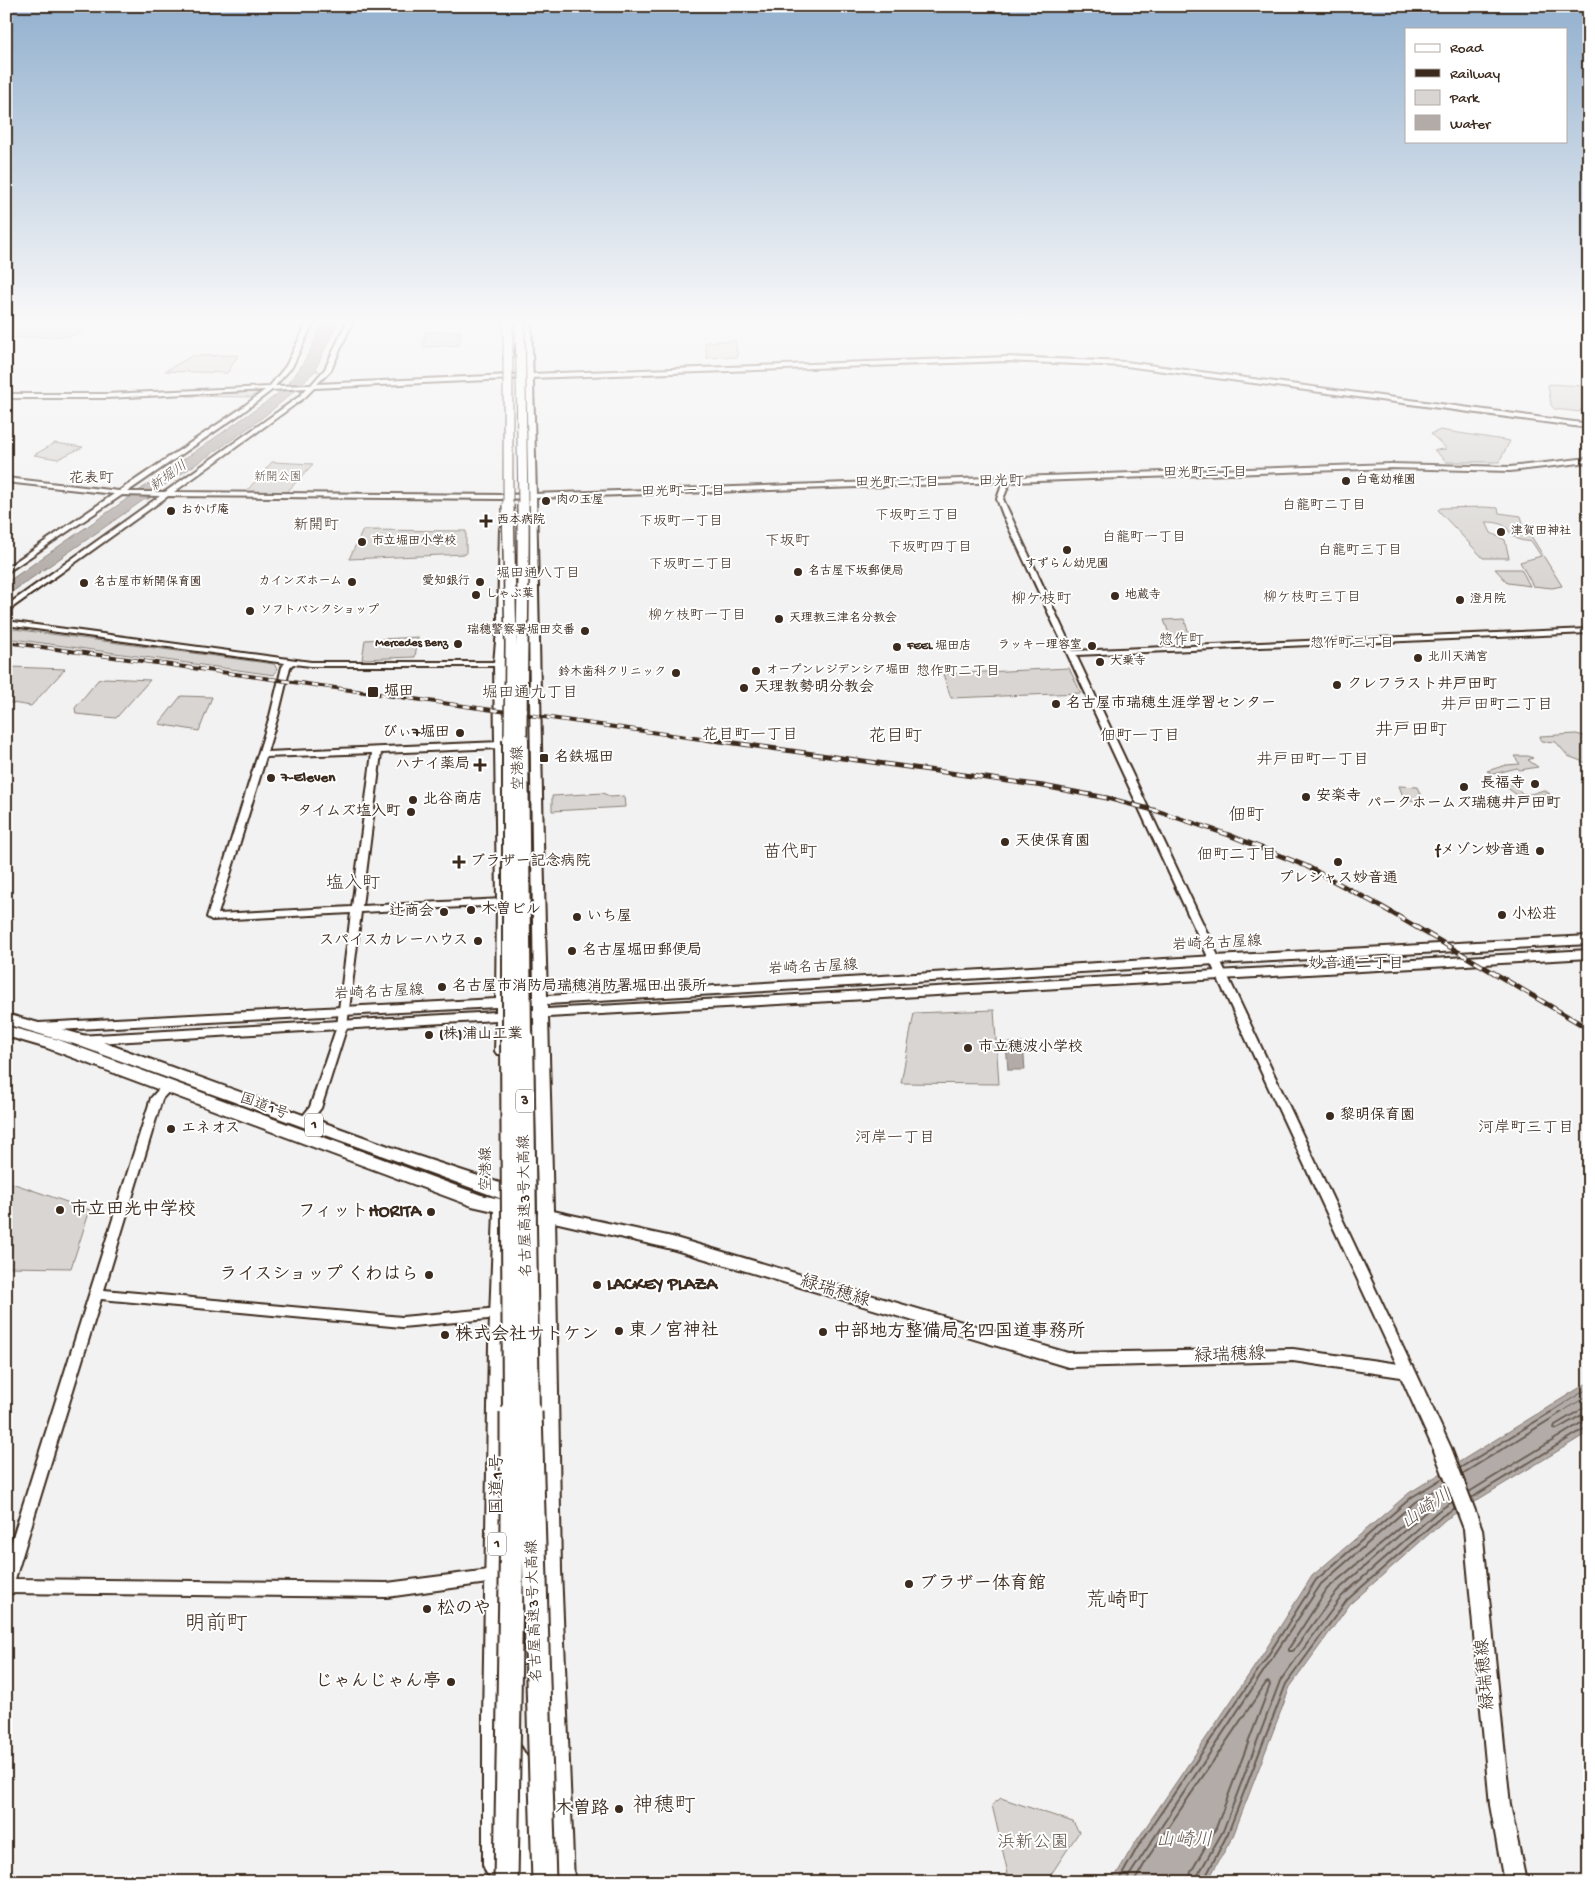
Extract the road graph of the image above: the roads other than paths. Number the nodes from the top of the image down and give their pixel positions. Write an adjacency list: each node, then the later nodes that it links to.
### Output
1 (244, 409): 13 (street)
2 (286, 409): 14 (street)
3 (505, 409): 16 (main road, 空港線)
4 (507, 409): 54 (highway, 名古屋高速3号大高線 / 3, bridge)
5 (522, 409): 8 (highway, 名古屋高速3号大高線 / 3, bridge)
6 (531, 409): 15 (main road, 空港線)
7 (1452, 409): 9 (street)
8 (522, 416): 18 (highway); 56 (highway, 名古屋高速3号大高線 / 3, bridge)
9 (1589, 427)
10 (1589, 460): 12 (street)
11 (6, 480): 13 (street)
12 (1007, 480): 15 (street); 22 (street)
13 (119, 494): 14 (street); 17 (street)
14 (168, 496): 16 (street); 19 (street)
15 (532, 496): 16 (street); 18 (main road, 空港線)
16 (504, 497): 24 (main road, 空港線)
17 (6, 571)
18 (533, 586): 25 (main road, 空港線)
19 (6, 610)
20 (6, 623): 23 (street)
21 (1589, 631): 22 (street)
22 (1071, 653): 33 (street)
23 (290, 662): 24 (street); 28 (street)
24 (499, 663): 25 (street); 26 (main road, 空港線)
25 (535, 664): 35 (main road, 空港線)
26 (500, 745): 27 (street); 29 (main road, 空港線)
27 (377, 750): 28 (street); 30 (street)
28 (262, 756): 30 (street)
29 (503, 902): 30 (street); 36 (main road, 空港線)
30 (356, 909): 37 (street)
31 (1589, 940): 33 (main road, 岩崎名古屋線)
32 (1589, 954): 34 (main road, 岩崎名古屋線)
33 (1215, 960): 34 (street); 35 (main road, 岩崎名古屋線)
34 (1223, 975): 35 (main road, 岩崎名古屋線); 49 (street)
35 (542, 1007): 36 (main road, 岩崎名古屋線); 46 (main road, 空港線)
36 (502, 1009): 37 (main road, 岩崎名古屋線); 39 (main road, 岩崎名古屋線); 45 (main road, 空港線)
37 (343, 1011): 39 (street); 41 (main road, 岩崎名古屋線)
38 (6, 1018): 41 (highway, 国道1号 / 1)
39 (342, 1026): 42 (main road, 岩崎名古屋線); 44 (street)
40 (6, 1031): 41 (highway, 国道1号 / 1)
41 (42, 1034): 42 (highway, 国道1号 / 1); 43 (highway, 国道1号 / 1)
42 (80, 1040): 44 (highway, 国道1号 / 1)
43 (168, 1086): 45 (highway, 国道1号 / 1); 47 (street)
44 (304, 1122): 45 (highway, 国道1号 / 1)
45 (503, 1199): 46 (highway, 国道1号 / 1); 48 (highway, 国道1号 / 1)
46 (546, 1215): 49 (main road, 緑瑞穂線); 57 (highway)
47 (96, 1294): 48 (street); 51 (street)
48 (499, 1313): 50 (highway, 国道1号 / 1)
49 (1407, 1371): 58 (main road, 緑瑞穂線)
50 (497, 1576): 51 (street); 52 (highway, 国道1号 / 1)
51 (6, 1584)
52 (493, 1725): 53 (highway, 国道1号 / 1); 55 (highway)
53 (496, 1882)
54 (506, 1882)
55 (528, 1882)
56 (544, 1882)
57 (560, 1882)
58 (1515, 1882)

